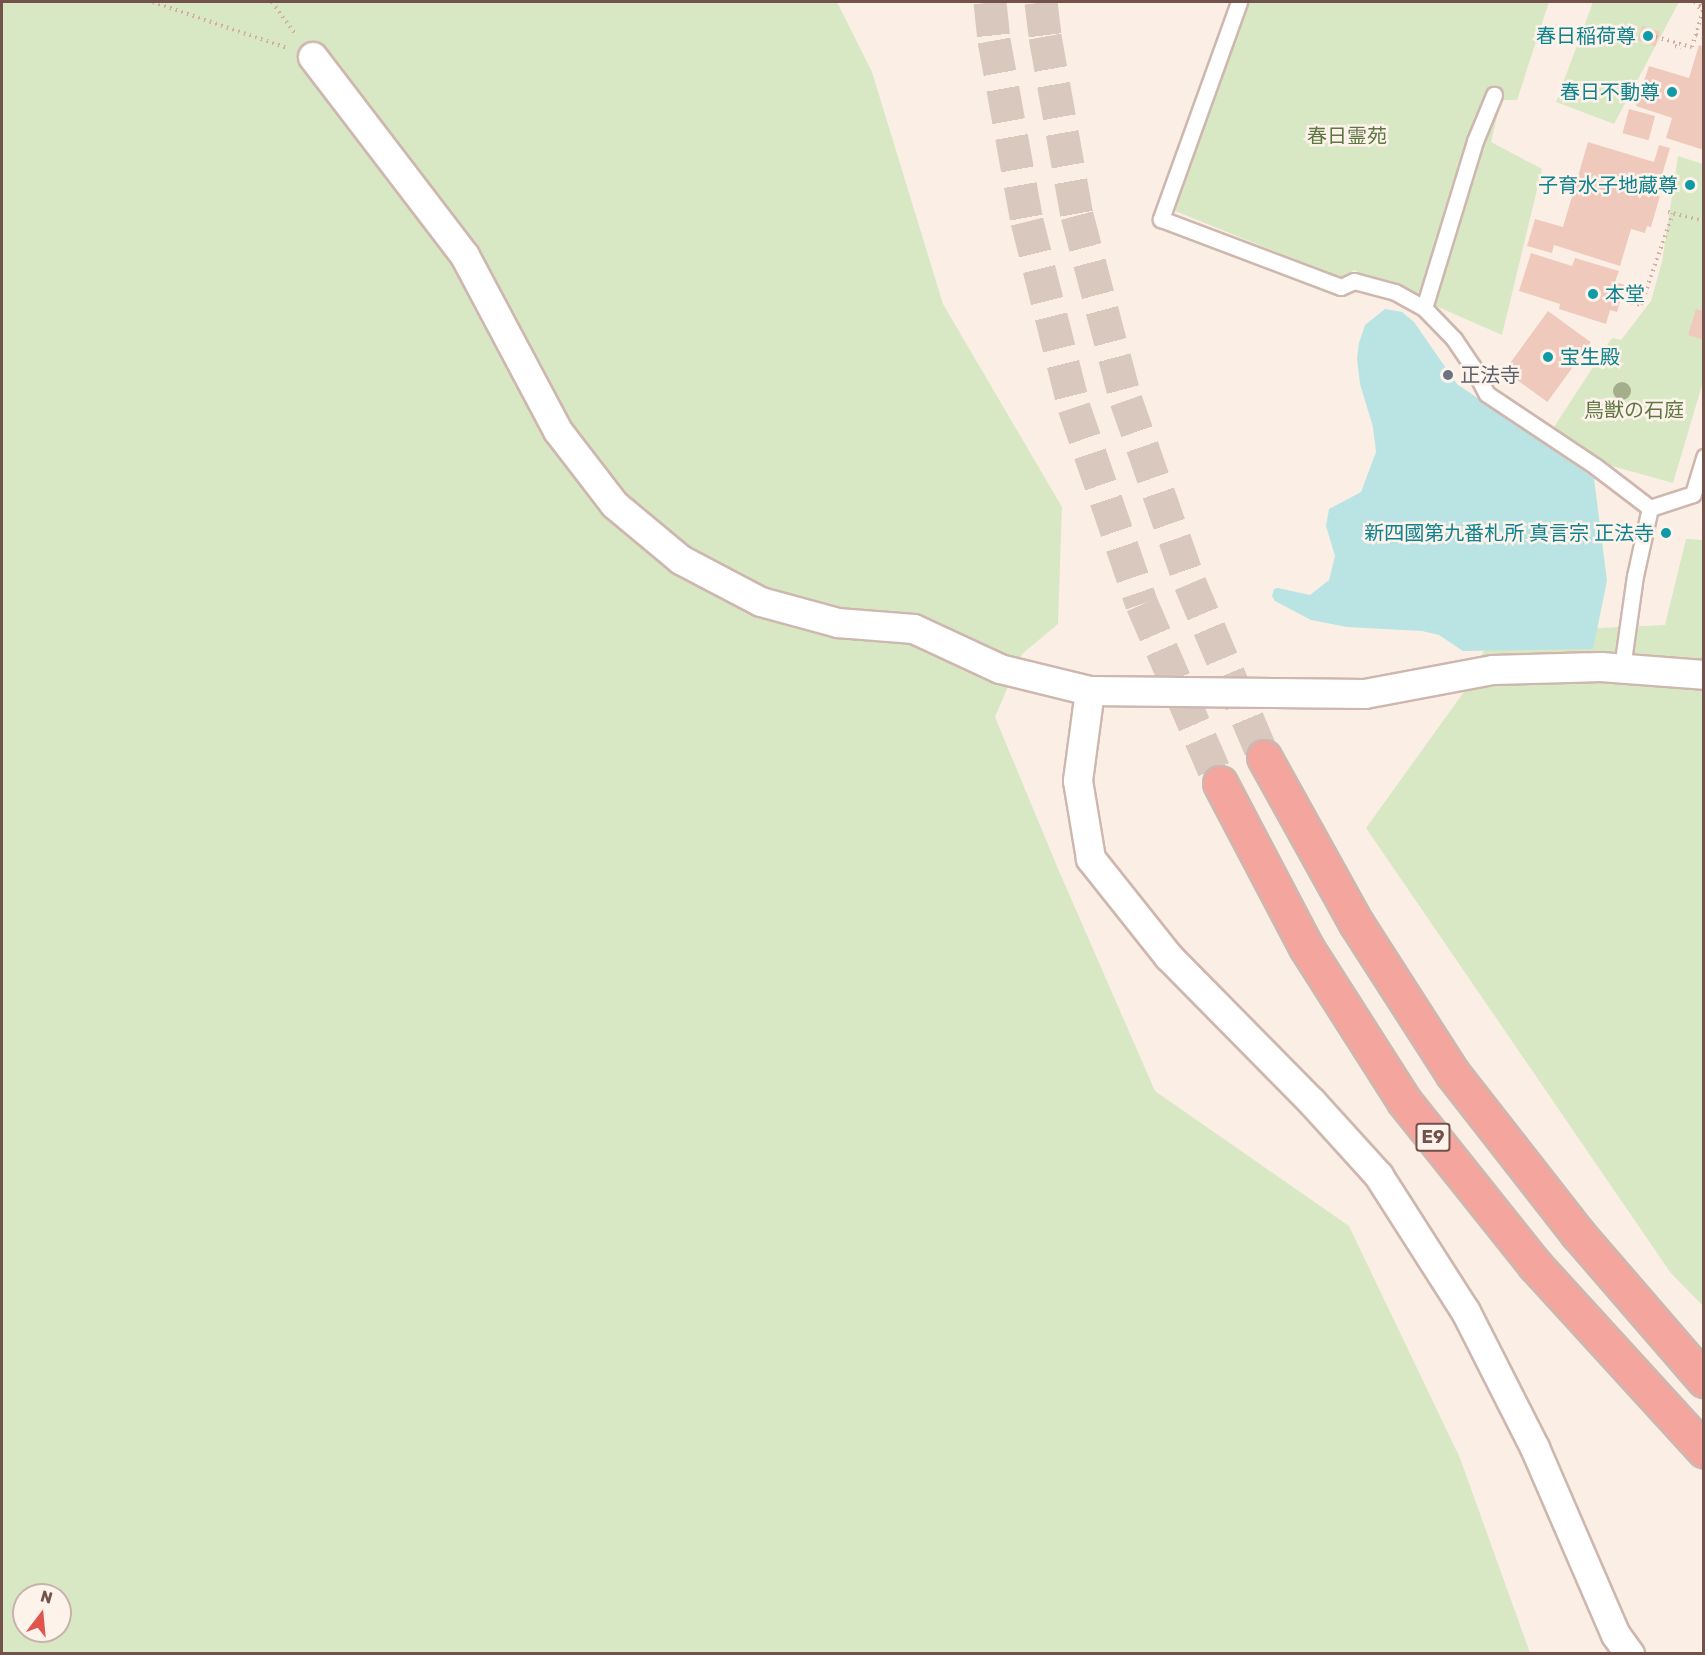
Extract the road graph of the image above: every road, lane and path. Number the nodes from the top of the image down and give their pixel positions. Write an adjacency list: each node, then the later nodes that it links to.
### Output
1 (153, 2): 12 (path)
2 (272, 2): 12 (path)
3 (1239, 2): 16 (lane)
4 (1695, 2): 6 (path)
5 (1699, 2): 7 (path)
6 (1704, 15)
7 (1696, 35): 8 (path); 9 (path)
8 (1656, 37)
9 (1704, 38)
10 (1675, 46): 11 (path)
11 (1681, 48)
12 (313, 57): 21 (street)
13 (1494, 94): 16 (lane)
14 (1704, 221): 15 (path)
15 (1626, 301)
16 (1424, 308): 18 (lane)
17 (1704, 458): 18 (lane)
18 (1650, 508): 19 (lane)
19 (1622, 668): 20 (street); 21 (street)
20 (1704, 675)
21 (1090, 691): 26 (street)
22 (1264, 757): 24 (highway)
23 (1220, 783): 25 (highway, E9)
24 (1704, 1380)
25 (1704, 1450)
26 (1630, 1653)

